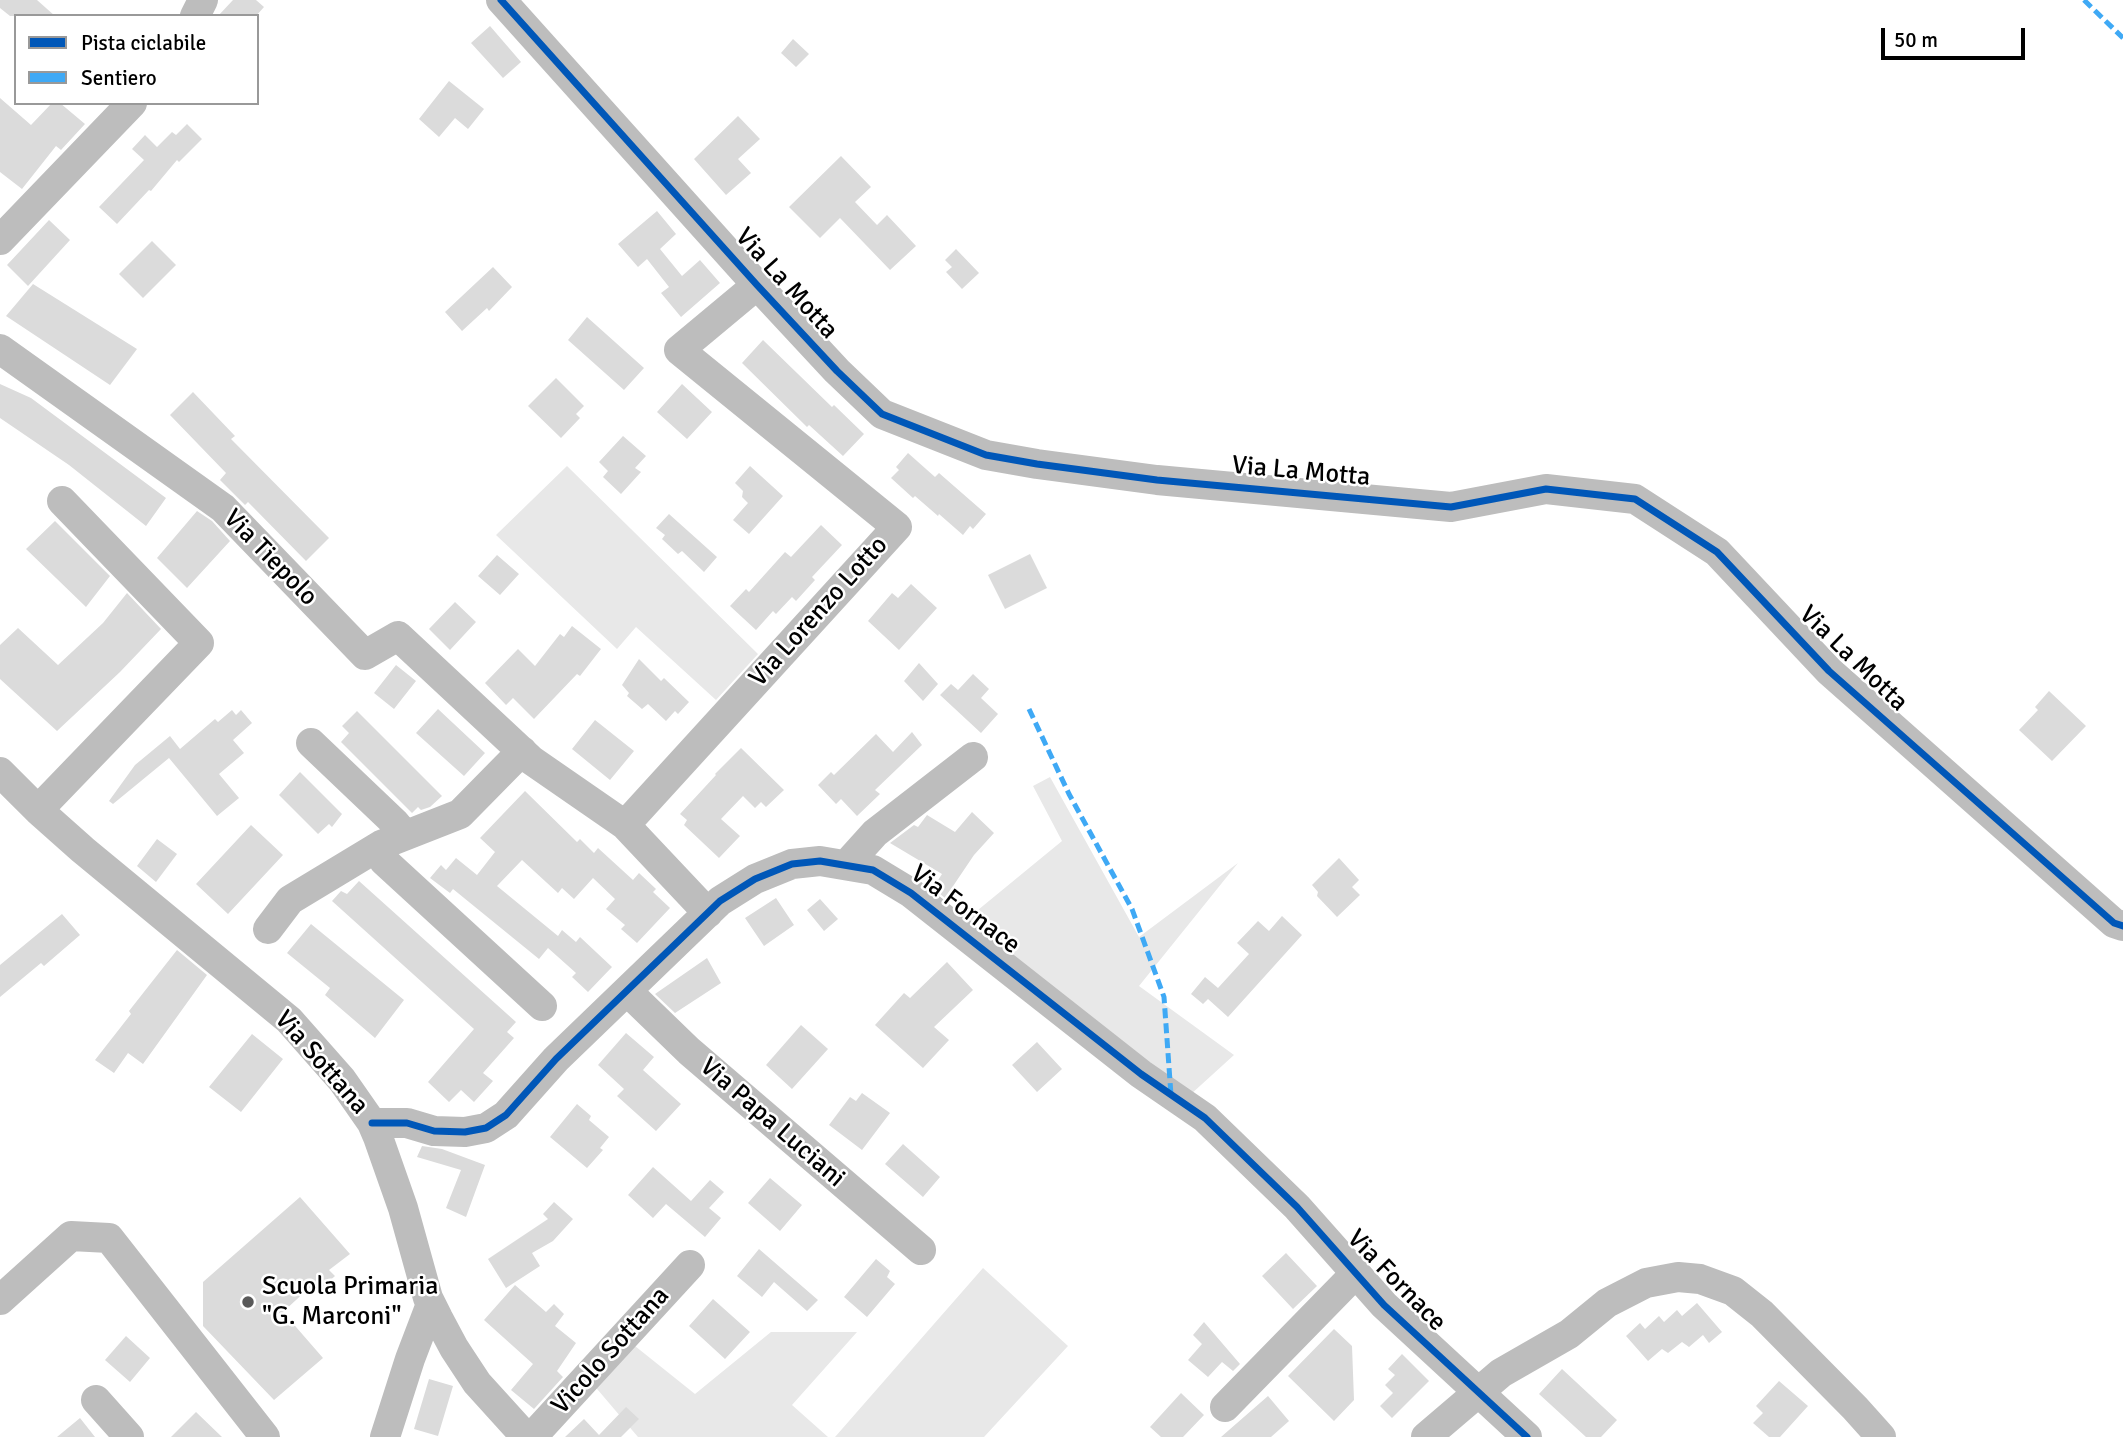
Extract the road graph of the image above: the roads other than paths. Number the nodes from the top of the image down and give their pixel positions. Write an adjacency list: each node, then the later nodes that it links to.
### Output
1 (501, 0): 4 (street, Via La Motta)
2 (130, 105): 3 (street)
3 (0, 240)
4 (757, 285): 12 (street, Via Lorenzo Lotto); 17 (street, Via La Motta)
5 (0, 349): 8 (street, Via Tiepolo)
6 (62, 501): 11 (street)
7 (311, 743): 13 (street)
8 (522, 751): 12 (street, Via Tiepolo); 13 (street)
9 (973, 757): 15 (street)
10 (0, 772): 11 (street, Via Sottana)
11 (38, 810): 21 (street, Via Sottana)
12 (625, 825): 16 (street, Via Tiepolo)
13 (405, 835): 14 (street)
14 (376, 848): 18 (street); 20 (street)
15 (847, 864): 16 (street, Via Fornace); 24 (street, Via Fornace)
16 (708, 913): 19 (street, Via Fornace)
17 (2123, 926)
18 (268, 929)
19 (627, 991): 21 (street, Via Fornace); 22 (street, Via Papa Luciani)
20 (542, 1006)
21 (372, 1123): 26 (street, Via Sottana)
22 (920, 1250)
23 (690, 1265): 34 (street, Vicolo Sottana)
24 (1356, 1273): 27 (street, Via Fornace); 29 (street)
25 (0, 1300): 31 (street)
26 (431, 1304): 32 (street); 33 (street, Via Sottana)
27 (1479, 1391): 35 (street); 36 (street, Via Fornace); 37 (street)
28 (96, 1400): 30 (street)
29 (1225, 1407)
30 (129, 1437)
31 (265, 1437)
32 (385, 1437)
33 (526, 1437)
34 (532, 1437)
35 (1426, 1437)
36 (1527, 1437)
37 (1881, 1437)

